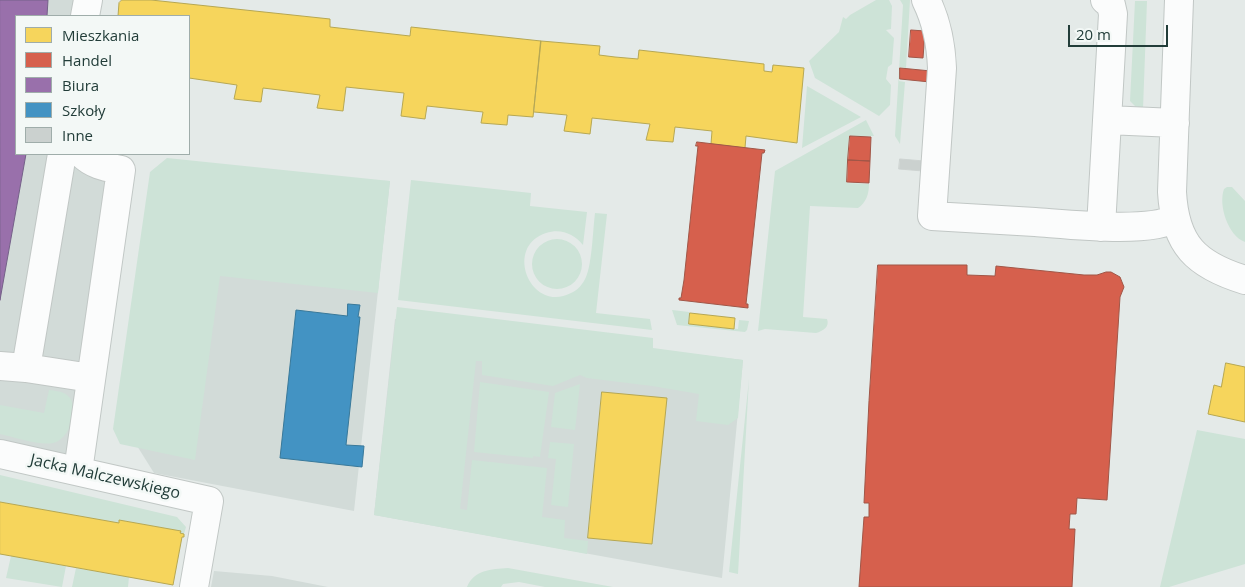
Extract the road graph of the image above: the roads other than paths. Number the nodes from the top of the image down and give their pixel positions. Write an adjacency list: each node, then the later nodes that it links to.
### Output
1 (88, 0): 5 (street)
2 (926, 0): 12 (street)
3 (1105, 0): 6 (street)
4 (1179, 0): 7 (street)
5 (86, 15)
6 (1107, 120): 7 (street); 12 (street)
7 (1175, 123): 11 (street)
8 (62, 155): 14 (street)
9 (83, 155): 10 (street)
10 (123, 162): 15 (street)
11 (1175, 218): 12 (street); 13 (street)
12 (1101, 227)
13 (1245, 280)
14 (13, 367): 15 (street)
15 (91, 378): 17 (street)
16 (0, 454): 17 (street, Jacka Malczewskiego)
17 (78, 471): 18 (street, Jacka Malczewskiego)
18 (194, 587)

